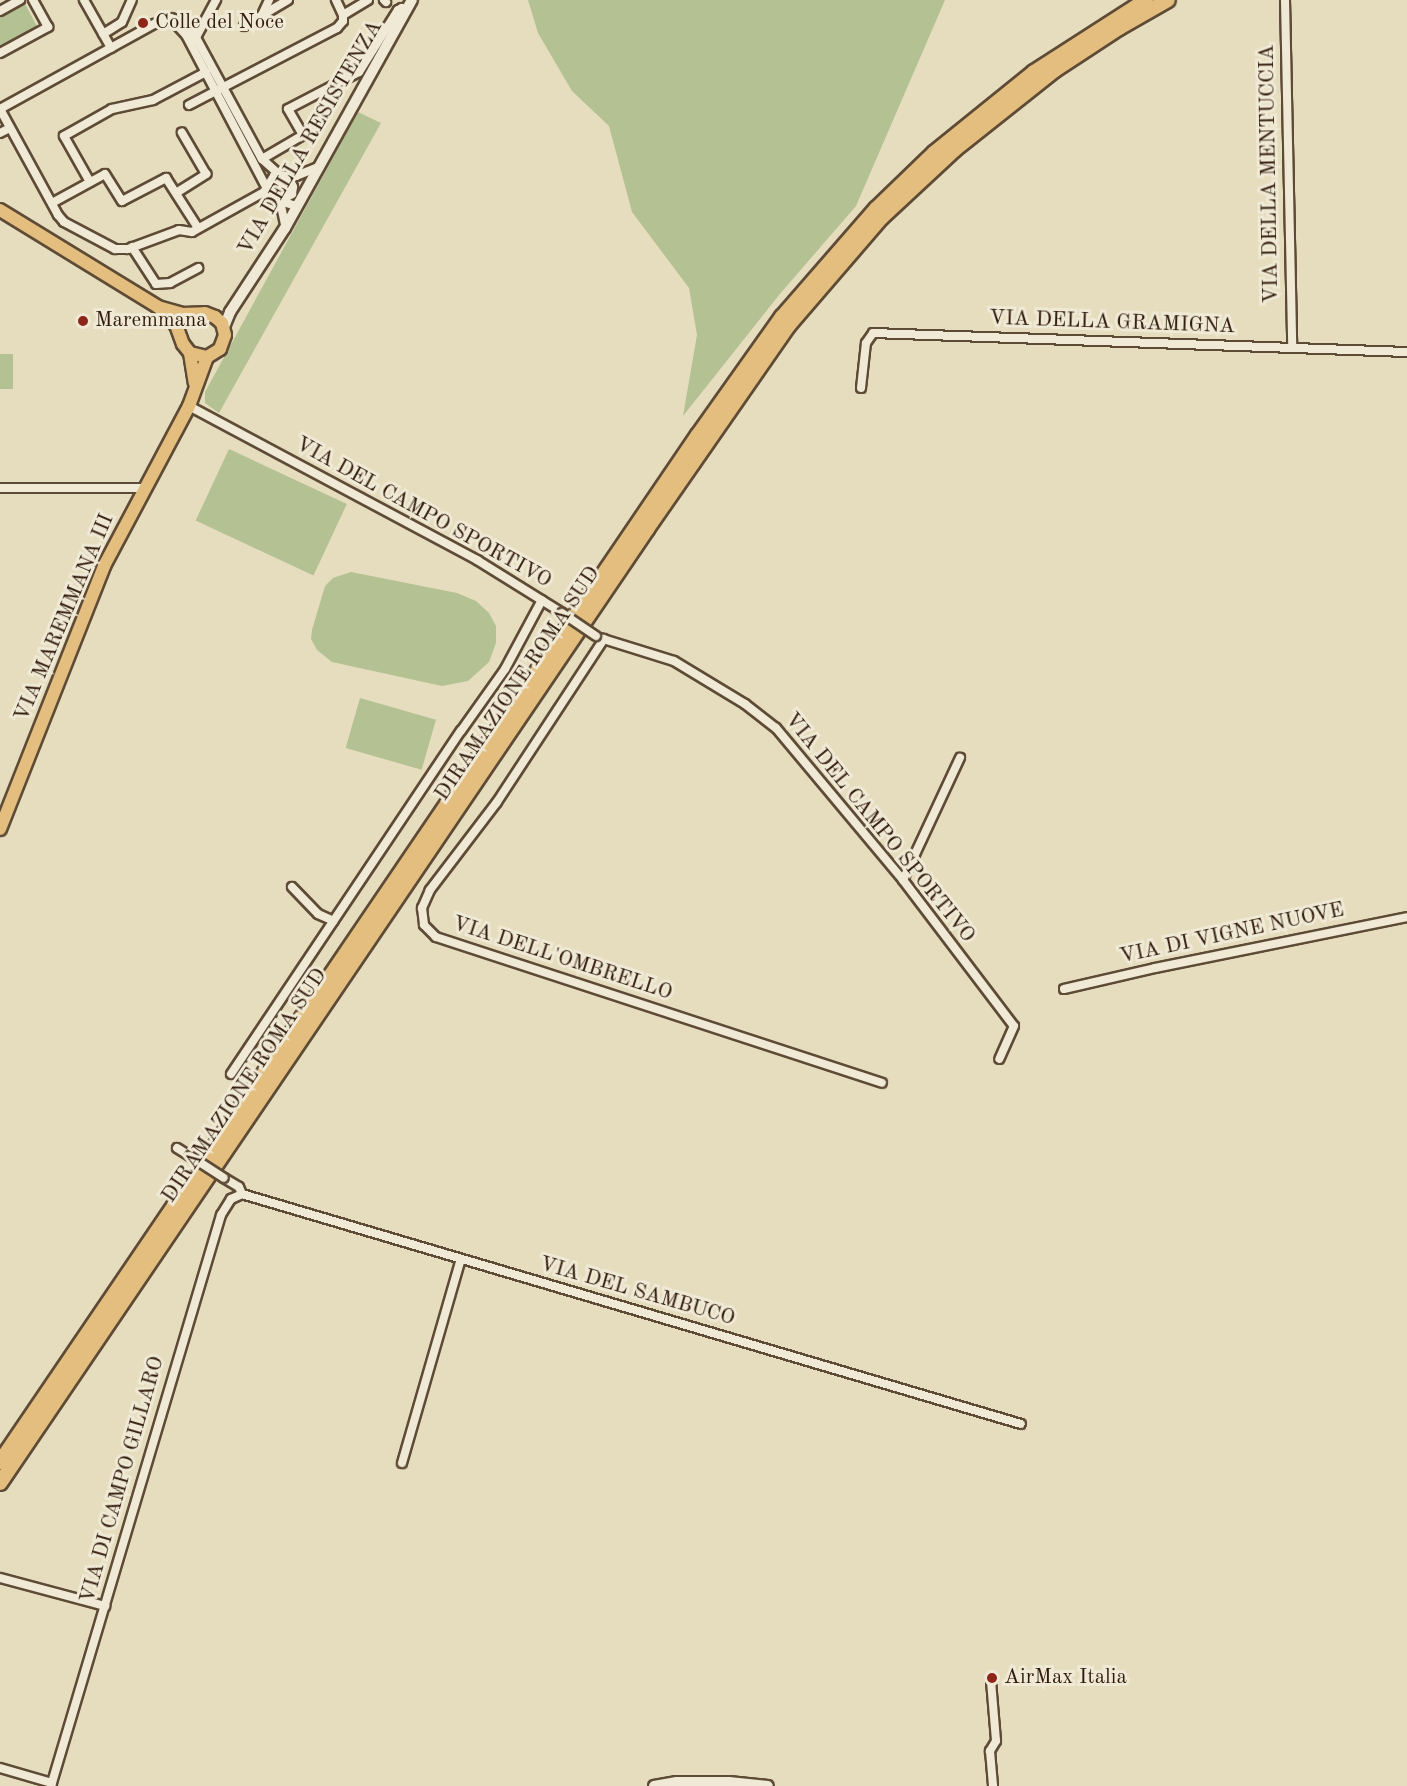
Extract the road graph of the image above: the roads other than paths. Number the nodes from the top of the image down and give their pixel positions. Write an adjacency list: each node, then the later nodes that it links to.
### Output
1 (20, 0): 14 (street)
2 (33, 0): 22 (street)
3 (84, 0): 19 (street)
4 (132, 0): 19 (street)
5 (216, 0): 20 (street)
6 (269, 0): 17 (street)
7 (288, 0): 17 (street)
8 (336, 0): 16 (street)
9 (368, 0): 16 (street)
10 (412, 0): 15 (street, VIA DELLA RESISTENZA)
11 (1146, 0): 76 (highway, DIRAMAZIONE ROMA SUD)
12 (1168, 0): 78 (highway, DIRAMAZIONE ROMA SUD)
13 (1285, 0): 52 (street, VIA DELLA MENTUCCIA)
14 (3, 6)
15 (406, 10): 30 (street); 31 (street, VIA DELLA RESISTENZA)
16 (343, 15): 24 (street)
17 (261, 16): 18 (street)
18 (244, 26)
19 (103, 34): 21 (street)
20 (193, 41): 21 (street); 23 (street); 24 (street)
21 (111, 48): 26 (street)
22 (0, 53)
23 (206, 72): 24 (street); 33 (street)
24 (219, 89): 25 (street); 30 (street); 34 (street)
25 (189, 105)
26 (0, 109): 27 (street)
27 (10, 128): 28 (street); 39 (street)
28 (0, 133)
29 (182, 133): 35 (street)
30 (262, 159): 32 (street)
31 (320, 166): 32 (street); 36 (street, VIA DELLA RESISTENZA)
32 (285, 176): 34 (street); 36 (street); 38 (street)
33 (90, 182): 35 (street); 39 (street)
34 (267, 187): 37 (street); 38 (street)
35 (176, 193): 42 (street)
36 (304, 194): 40 (street, VIA DELLA RESISTENZA)
37 (254, 198): 38 (street); 42 (street)
38 (276, 200): 40 (street); 43 (street)
39 (52, 203): 44 (street)
40 (297, 206): 43 (street, VIA DELLA RESISTENZA)
41 (0, 210): 47 (main road, VIA MAREMMANA III)
42 (198, 228): 44 (street)
43 (285, 228): 46 (street, VIA DELLA RESISTENZA)
44 (132, 247): 45 (street)
45 (198, 268)
46 (241, 295): 49 (street, VIA DELLA RESISTENZA); 50 (street, VIA DELLA RESISTENZA)
47 (158, 306): 48 (main road, VIA MAREMMANA III); 51 (main road, VIA MAREMMANA III)
48 (193, 315): 49 (main road, VIA MAREMMANA III); 51 (main road)
49 (211, 315): 50 (main road)
50 (224, 327): 55 (main road, VIA MAREMMANA III)
51 (181, 333): 54 (main road, VIA MAREMMANA III)
52 (1292, 346): 53 (street, VIA DELLA GRAMIGNA); 56 (street, VIA DELLA GRAMIGNA)
53 (1407, 352)
54 (190, 353): 55 (main road); 57 (main road, VIA MAREMMANA III)
55 (207, 357): 57 (main road, VIA MAREMMANA III)
56 (861, 388)
57 (192, 400): 59 (main road, VIA MAREMMANA III); 60 (street, VIA DEL CAMPO SPORTIVO)
58 (0, 488): 59 (street)
59 (144, 488): 63 (main road, VIA MAREMMANA III)
60 (542, 600): 61 (street, VIA DEL CAMPO SPORTIVO, bridge); 67 (street)
61 (600, 638): 64 (street, VIA DEL CAMPO SPORTIVO); 71 (street, VIA DELL'OMBRELLO)
62 (960, 758): 64 (street)
63 (0, 829)
64 (903, 880): 69 (street, VIA DEL CAMPO SPORTIVO)
65 (292, 887): 67 (street)
66 (1407, 917): 68 (street, VIA DI VIGNE NUOVE)
67 (334, 921): 70 (street)
68 (1064, 989)
69 (999, 1059)
70 (231, 1074)
71 (882, 1083)
72 (177, 1148): 73 (street, bridge)
73 (242, 1194): 74 (street, VIA DEL SAMBUCO); 80 (street, VIA DI CAMPO GILLARO)
74 (461, 1259): 75 (street, VIA DEL SAMBUCO); 77 (street)
75 (1021, 1424)
76 (0, 1462)
77 (402, 1463)
78 (0, 1483)
79 (0, 1578): 80 (street)
80 (105, 1606): 83 (street, VIA DI CAMPO GILLARO)
81 (991, 1681): 86 (street)
82 (0, 1768): 83 (street)
83 (52, 1784)
84 (654, 1786): 85 (street)
85 (768, 1786)
86 (993, 1786)

